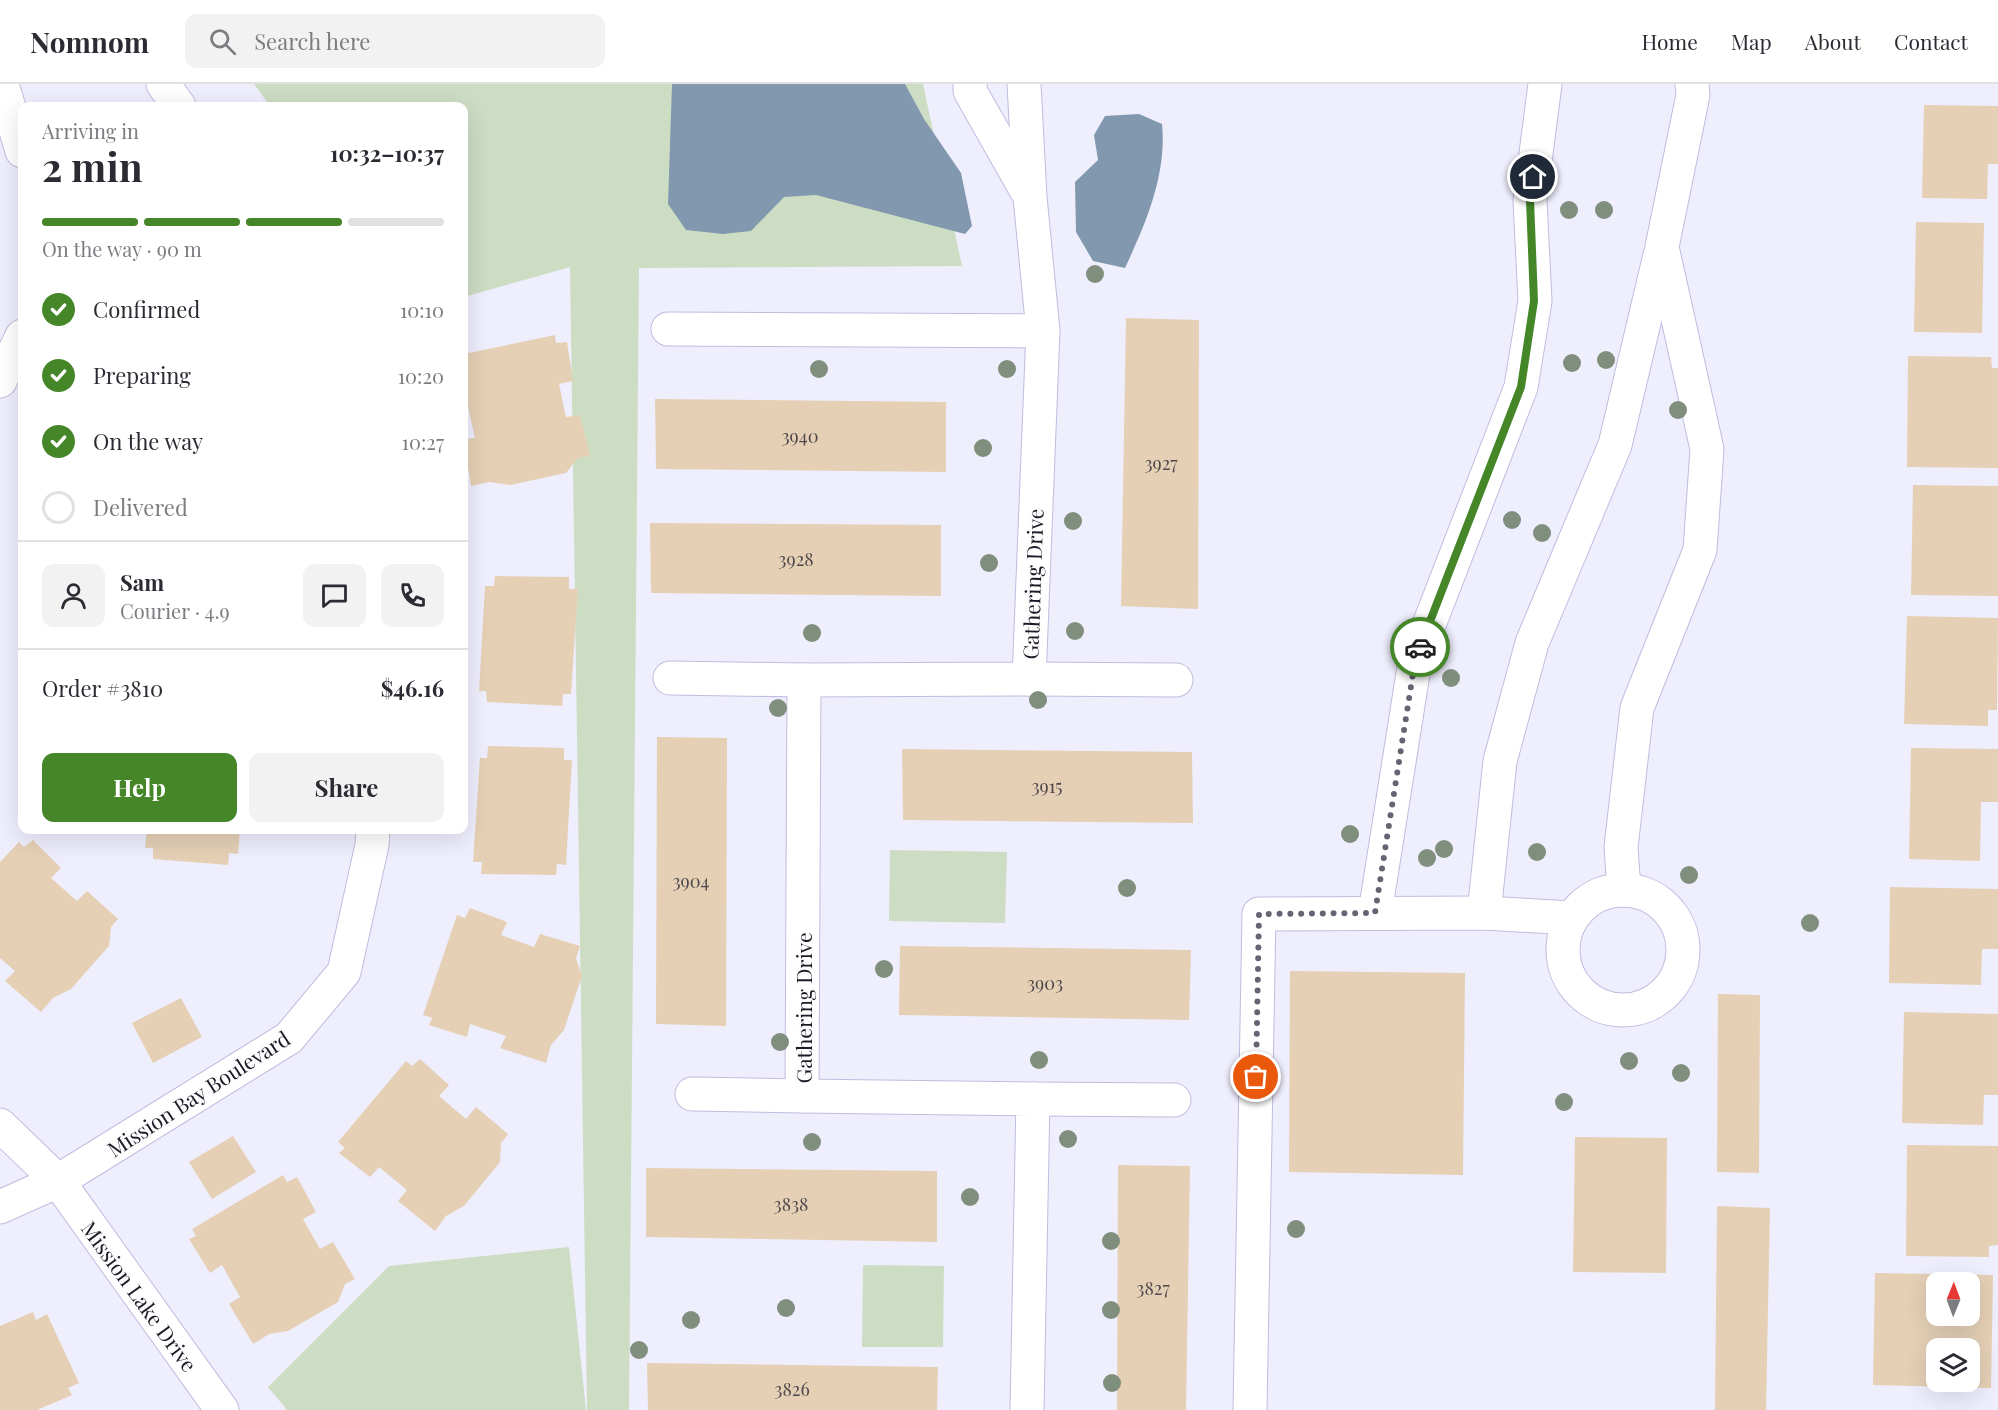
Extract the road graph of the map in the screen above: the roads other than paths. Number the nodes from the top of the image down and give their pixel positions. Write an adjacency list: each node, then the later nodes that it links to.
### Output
1 (163, 84): 7 (street)
2 (970, 84): 9 (street)
3 (1024, 84): 9 (street, Gathering Drive)
4 (1545, 84): 21 (street)
5 (1692, 84): 10 (street)
6 (10, 85): 8 (street)
7 (176, 102)
8 (18, 129)
9 (1030, 197): 12 (street, Gathering Drive)
10 (1662, 247): 20 (street); 22 (street)
11 (668, 329): 12 (street)
12 (1043, 331): 16 (street, Gathering Drive)
13 (18, 344): 14 (street)
14 (0, 381)
15 (670, 678): 17 (street)
16 (1029, 679): 17 (street, Gathering Drive); 18 (street)
17 (804, 680): 25 (street, Gathering Drive)
18 (1176, 680)
19 (373, 834): 29 (street, Mission Bay Boulevard)
20 (1624, 890): 23 (street); 23 (street)
21 (1375, 913): 22 (street); 33 (street)
22 (1484, 913): 23 (street)
23 (1572, 918)
24 (692, 1094): 25 (street, Gathering Drive)
25 (802, 1096): 26 (street, Gathering Drive)
26 (1033, 1099): 27 (street, Gathering Drive); 32 (street)
27 (1174, 1100)
28 (0, 1125): 29 (street, Mission Lake Drive)
29 (58, 1181): 30 (street, Mission Bay Boulevard); 31 (street, Mission Lake Drive)
30 (0, 1207)
31 (222, 1410)
32 (1027, 1410)
33 (1250, 1410)

